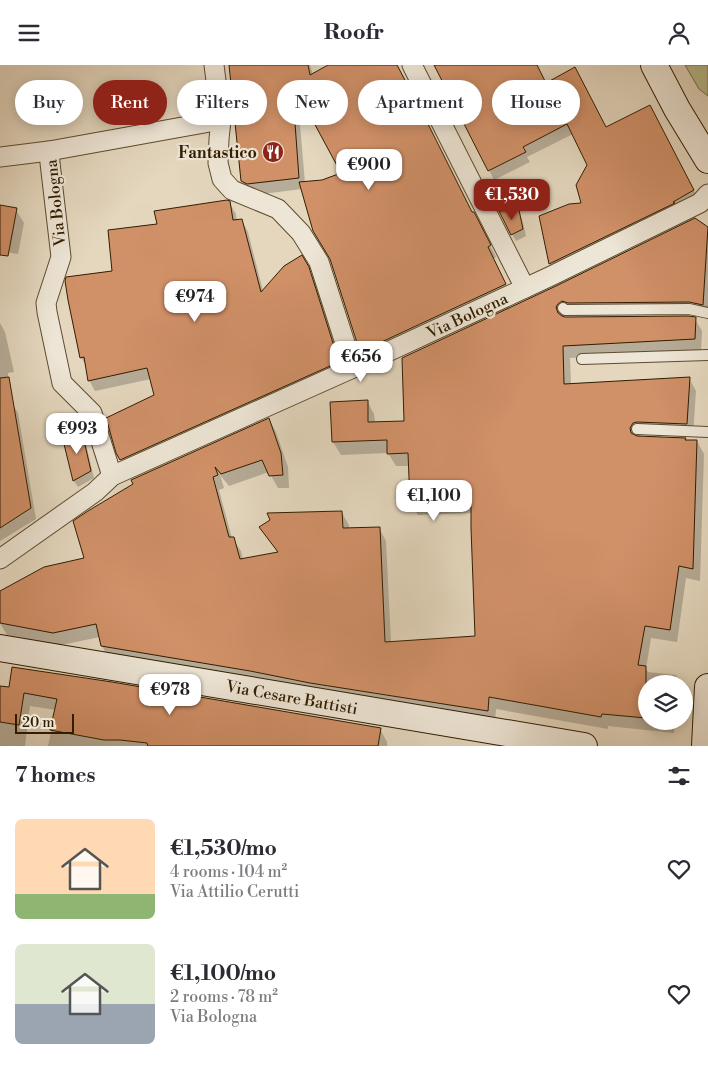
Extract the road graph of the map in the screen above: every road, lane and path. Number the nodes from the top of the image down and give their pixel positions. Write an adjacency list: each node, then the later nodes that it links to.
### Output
1 (214, 65): 4 (street)
2 (412, 65): 13 (street)
3 (654, 65): 5 (street)
4 (216, 80)
5 (678, 109): 8 (lane); 11 (street)
6 (193, 125): 9 (street)
7 (220, 125): 18 (street)
8 (702, 131)
9 (50, 151): 10 (street); 21 (street, Via Bologna)
10 (0, 157)
11 (708, 160)
12 (708, 194): 13 (street, Via Bologna)
13 (525, 288): 18 (street, Via Bologna)
14 (564, 308): 15 (lane)
15 (708, 313)
16 (708, 355): 17 (lane)
17 (582, 359)
18 (353, 368): 21 (street, Via Bologna)
19 (637, 429): 20 (lane)
20 (708, 432)
21 (112, 476): 22 (street, Via Bologna)
22 (0, 559)
23 (0, 648): 25 (street, Via Cesare Battisti)
24 (708, 687): 26 (street)
25 (584, 746)
26 (705, 746)

